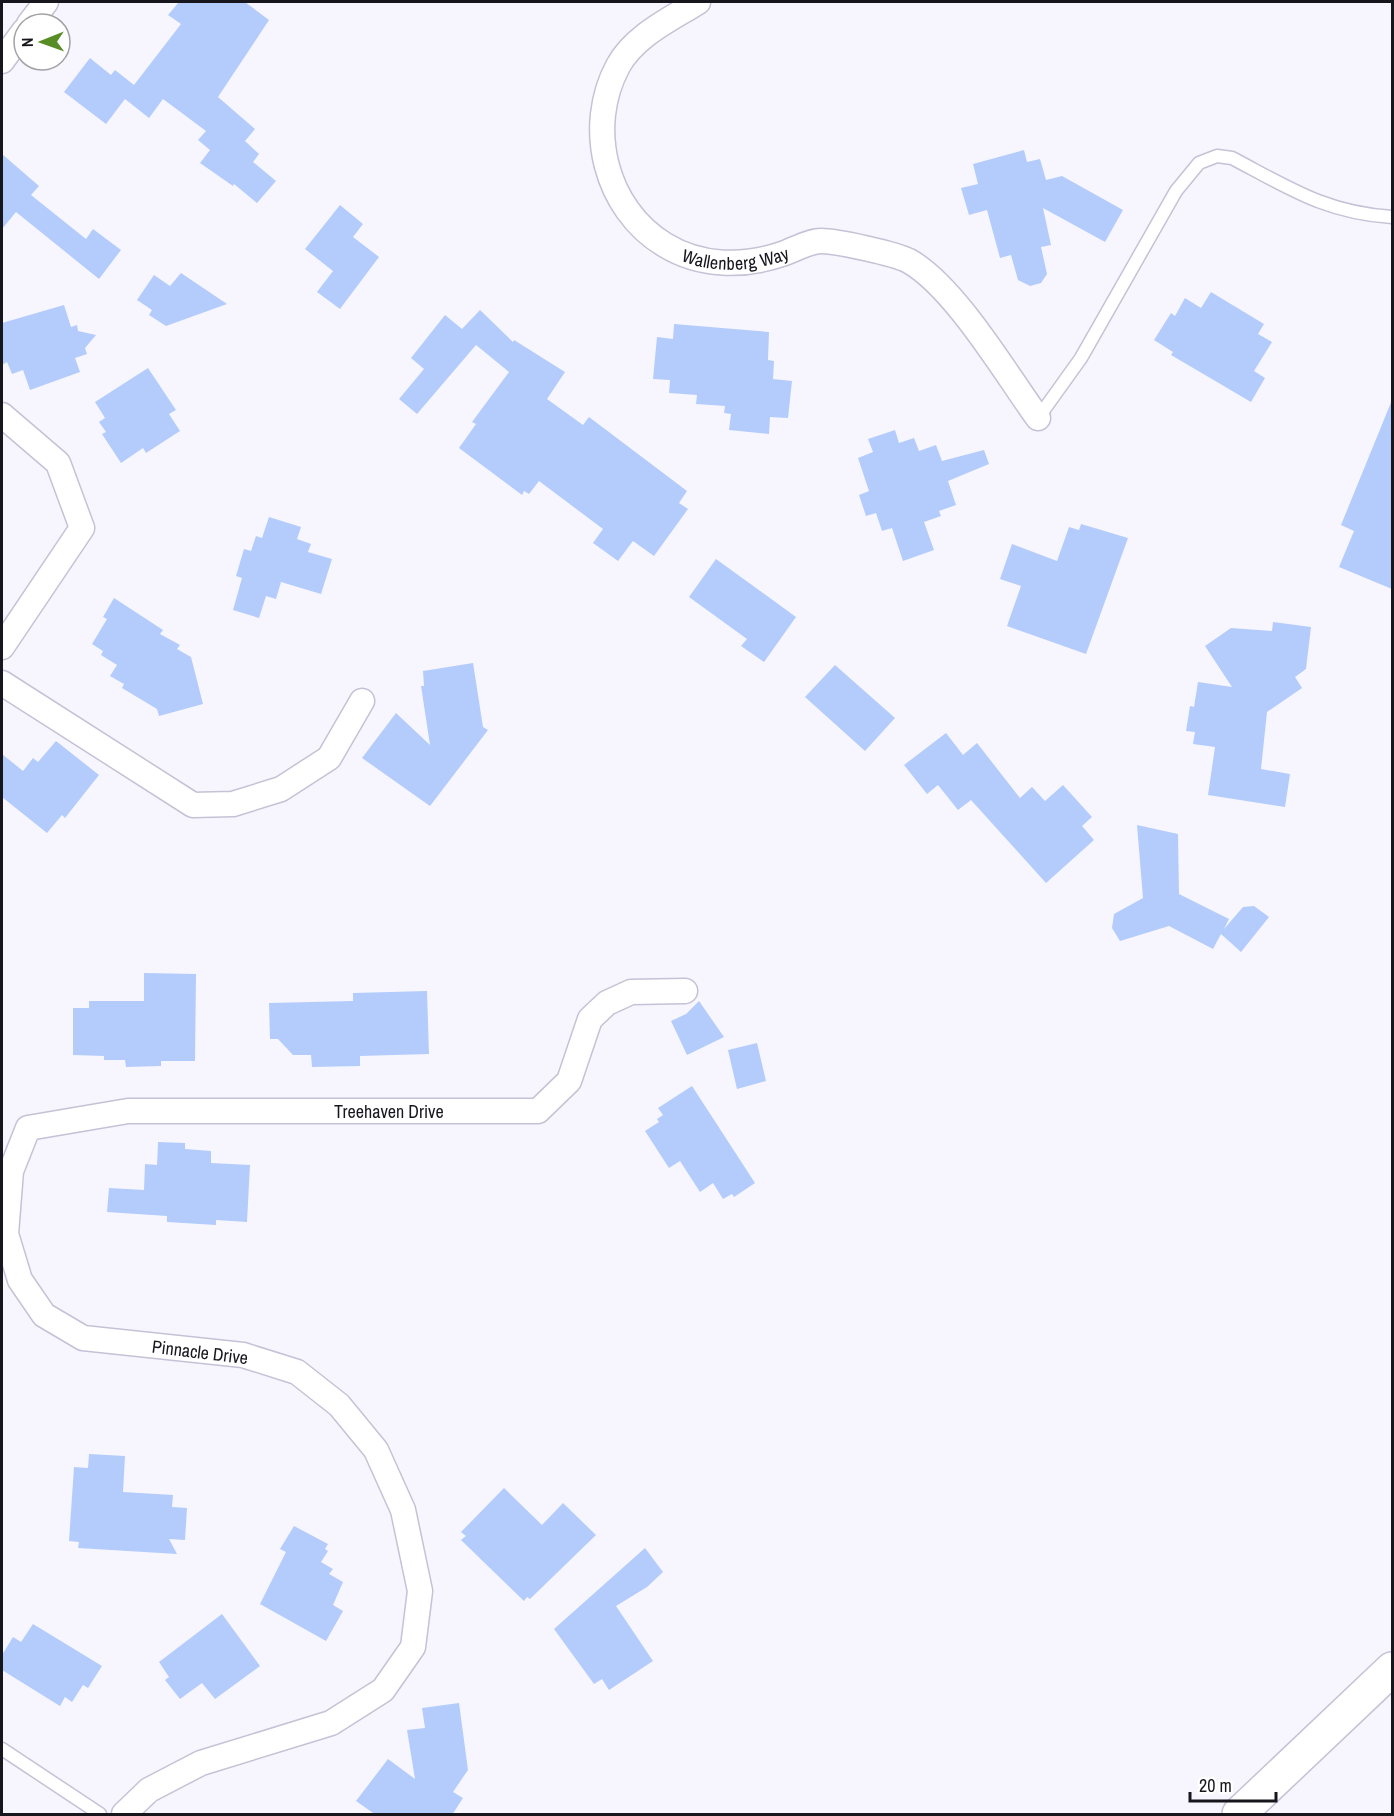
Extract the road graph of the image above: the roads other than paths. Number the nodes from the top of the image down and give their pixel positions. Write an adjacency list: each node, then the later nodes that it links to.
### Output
1 (698, 2): 6 (street, Wallenberg Way)
2 (12, 47): 3 (street)
3 (2, 61)
4 (1392, 217): 6 (lane)
5 (2, 415): 7 (street)
6 (1038, 418)
7 (2, 647)
8 (2, 683): 9 (street)
9 (362, 701)
10 (686, 991): 11 (street, Treehaven Drive)
11 (27, 1128): 15 (street, Pinnacle Drive)
12 (1392, 1669): 16 (street)
13 (2, 1749): 14 (lane)
14 (100, 1815)
15 (124, 1815)
16 (1239, 1815)

